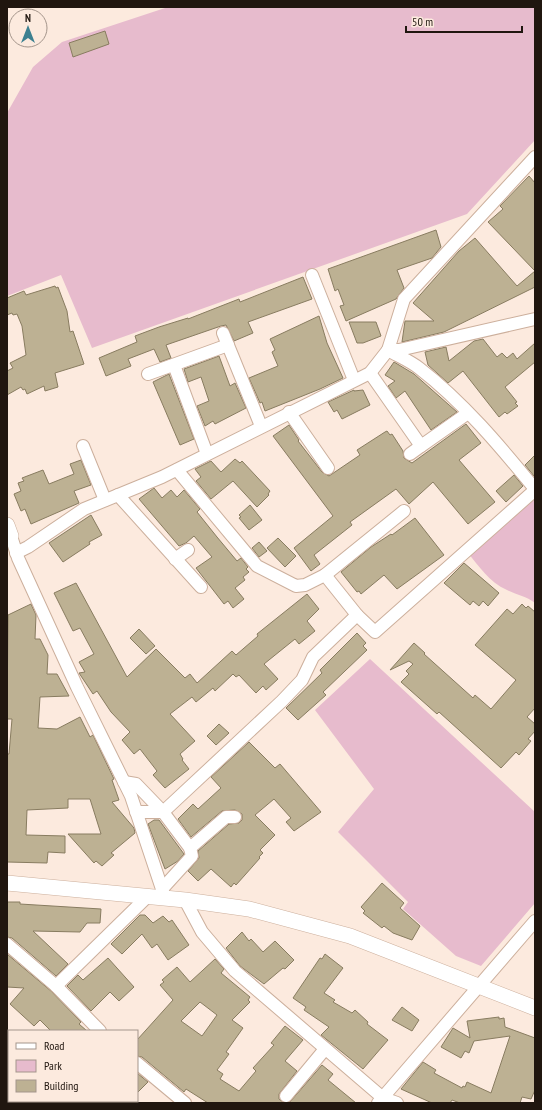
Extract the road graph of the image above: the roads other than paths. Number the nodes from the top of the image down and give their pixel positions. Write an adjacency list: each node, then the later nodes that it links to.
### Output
1 (535, 157): 6 (street)
2 (312, 275): 10 (street)
3 (535, 319): 6 (street)
4 (223, 333): 5 (street)
5 (228, 344): 7 (street); 13 (street)
6 (388, 350): 8 (street); 12 (street)
7 (174, 365): 9 (street); 16 (street)
8 (370, 373): 10 (street); 15 (street)
9 (148, 374)
10 (354, 380): 11 (street)
11 (289, 412): 13 (street); 18 (street)
12 (468, 414): 15 (street); 20 (street)
13 (261, 426): 16 (street)
14 (83, 446): 22 (street)
15 (421, 446): 17 (street)
16 (207, 454): 19 (street)
17 (410, 454)
18 (328, 468)
19 (177, 470): 21 (street); 28 (street)
20 (535, 490): 30 (street)
21 (118, 495): 22 (street); 27 (street)
22 (105, 500): 26 (street)
23 (404, 511): 28 (street)
24 (9, 531): 26 (street)
25 (188, 550): 27 (street)
26 (12, 554): 31 (street)
27 (175, 559): 29 (street)
28 (325, 575): 30 (street)
29 (201, 588)
30 (357, 615): 33 (street)
31 (124, 782): 32 (street); 33 (street)
32 (136, 812): 33 (street); 37 (street)
33 (163, 812): 35 (street)
34 (235, 816): 35 (street)
35 (190, 848): 37 (street)
36 (7, 883): 38 (street)
37 (163, 893): 38 (street); 39 (street)
38 (148, 896): 42 (street)
39 (186, 900): 43 (street); 46 (street)
40 (535, 921): 43 (street)
41 (7, 944): 42 (street)
42 (56, 986): 45 (street)
43 (478, 986): 44 (street); 49 (street)
44 (535, 1008)
45 (99, 1030)
46 (325, 1049): 48 (street); 49 (street)
47 (138, 1064): 50 (street)
48 (286, 1096)
49 (380, 1101): 51 (street)
50 (185, 1103)
51 (397, 1103)

